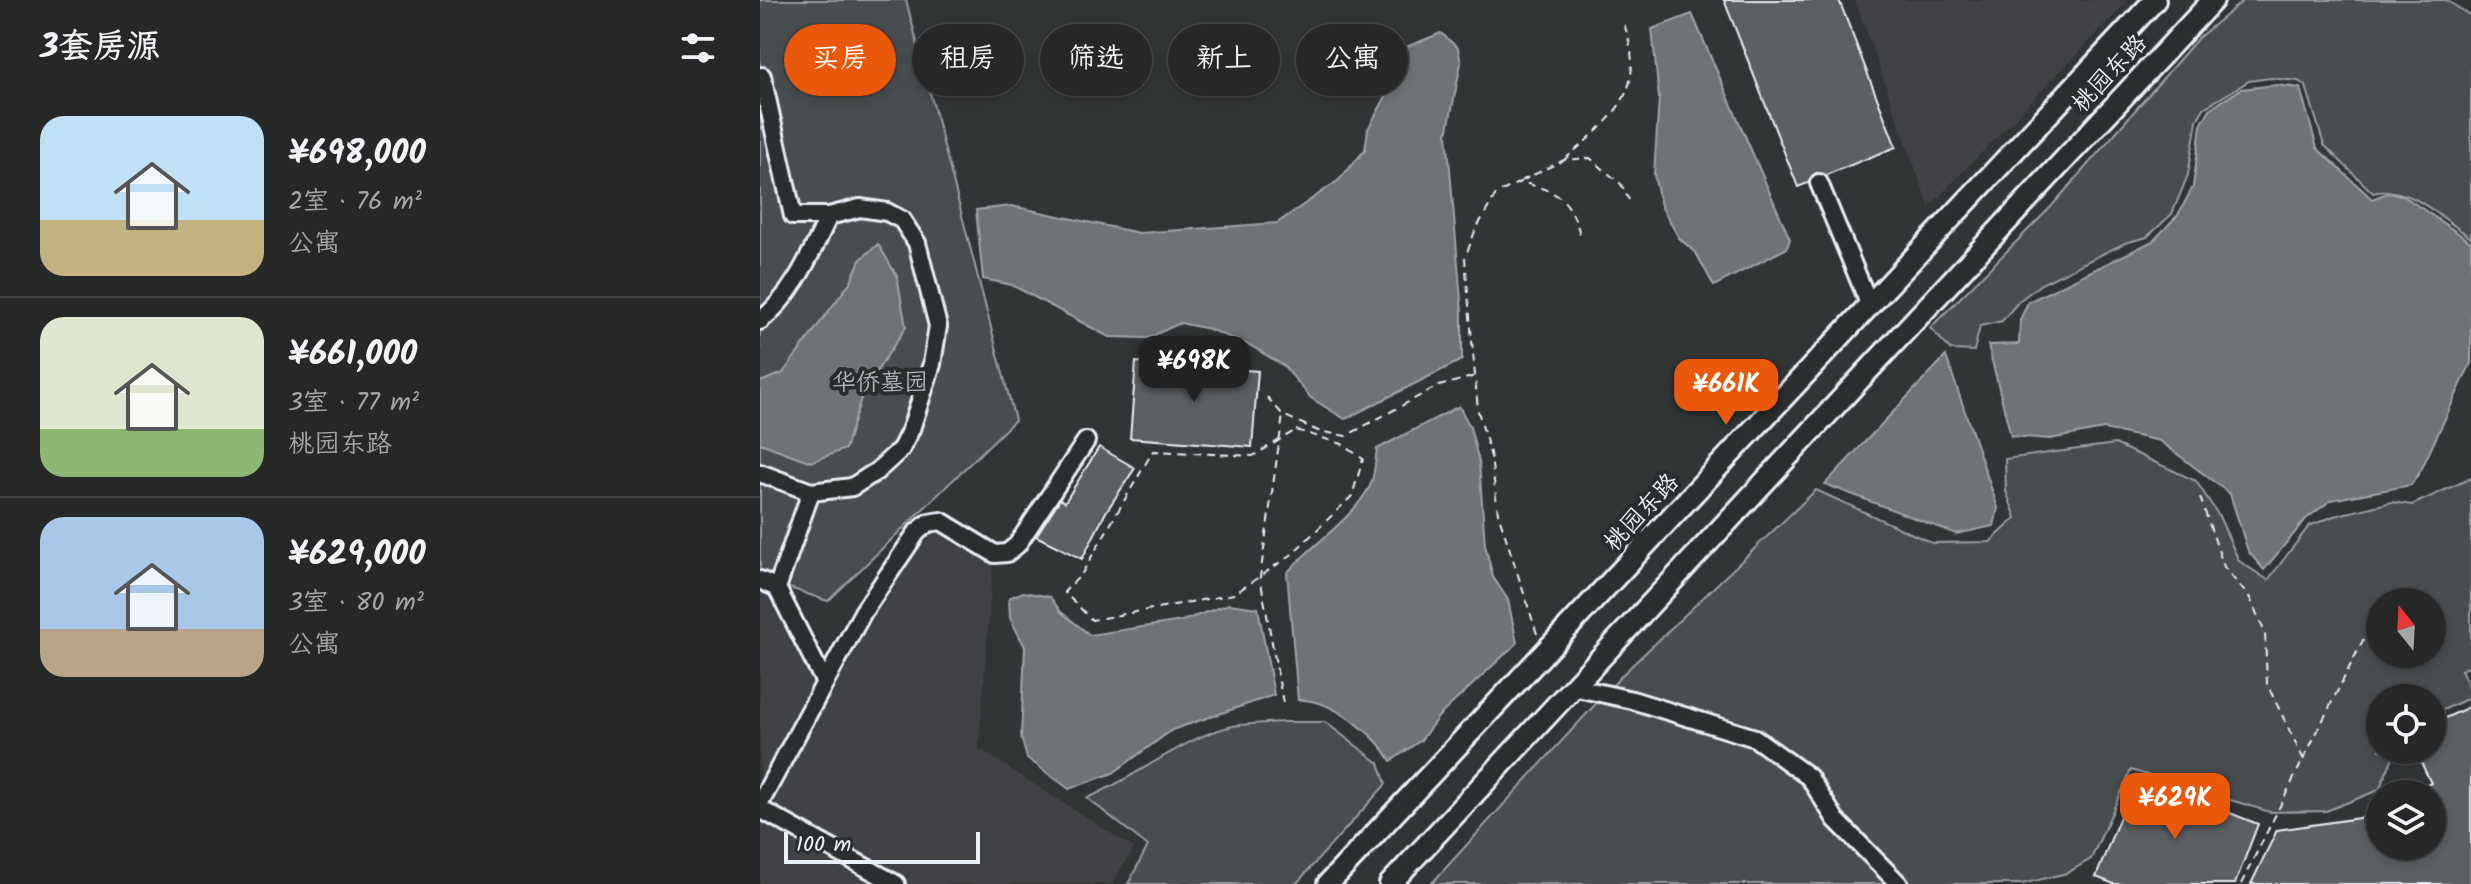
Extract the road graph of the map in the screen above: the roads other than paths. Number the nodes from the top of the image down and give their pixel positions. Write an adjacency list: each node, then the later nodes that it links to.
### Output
1 (2155, 0): 6 (main road, 桃园东路)
2 (2213, 0): 14 (main road, 桃园东路)
3 (762, 76): 5 (street)
4 (1819, 183): 6 (street)
5 (829, 216): 7 (street); 10 (street)
6 (1870, 306): 17 (main road, 桃园东路)
7 (760, 321)
8 (1086, 441): 13 (street)
9 (760, 473): 10 (street)
10 (811, 492): 12 (street)
11 (760, 580): 12 (street)
12 (777, 588): 13 (street)
13 (824, 681): 15 (street)
14 (1573, 687): 18 (main road, 桃园东路); 19 (street)
15 (760, 806): 16 (street)
16 (896, 884)
17 (1328, 884)
18 (1390, 884)
19 (1899, 884)

